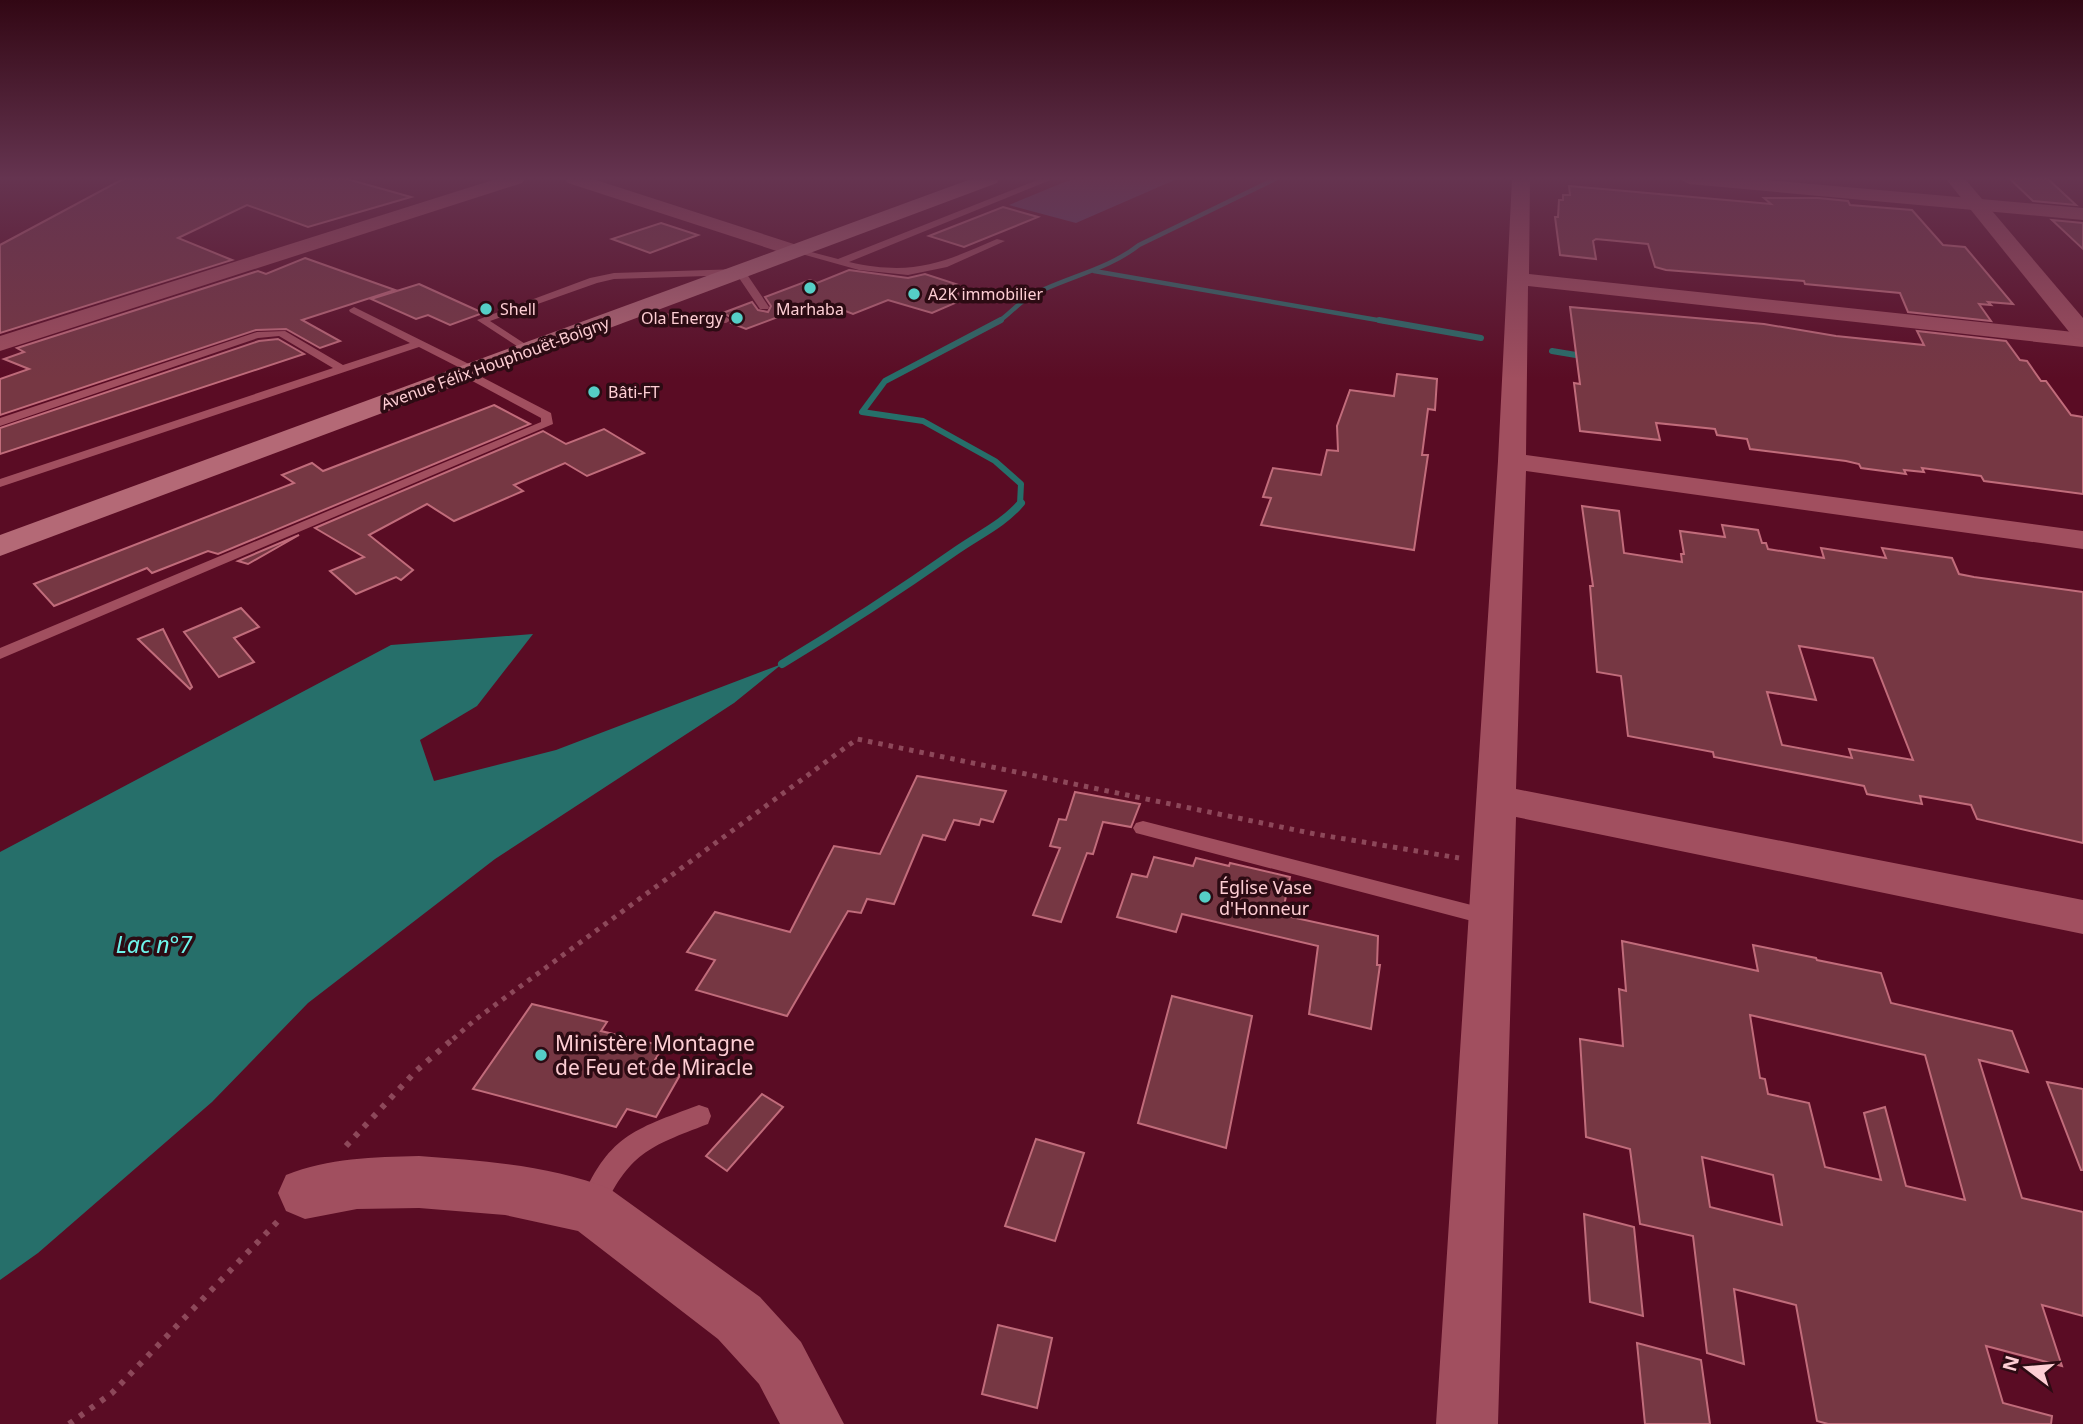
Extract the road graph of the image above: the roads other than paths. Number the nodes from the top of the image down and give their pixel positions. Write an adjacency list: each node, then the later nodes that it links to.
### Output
1 (308, 245): 19 (street)
2 (779, 245): 8 (street)
3 (811, 245): 8 (highway, Avenue Félix Houphouët-Boigny)
4 (882, 245): 9 (lane)
5 (991, 245): 9 (lane)
6 (1520, 245): 11 (street)
7 (2010, 245): 16 (street)
8 (796, 251): 9 (lane); 10 (highway, Avenue Félix Houphouët-Boigny)
9 (838, 263)
10 (740, 272): 12 (lane); 14 (highway, Avenue Félix Houphouët-Boigny); 20 (lane)
11 (1519, 279): 17 (street); 24 (street)
12 (764, 307)
13 (354, 310): 18 (lane)
14 (628, 314): 15 (lane); 20 (highway, Avenue Félix Houphouët-Boigny)
15 (726, 320)
16 (2083, 333)
17 (2083, 340)
18 (421, 343): 21 (lane); 22 (lane)
19 (0, 344)
20 (529, 351): 22 (highway, Avenue Félix Houphouët-Boigny)
21 (342, 369): 23 (lane); 25 (lane)
22 (471, 373): 27 (highway, Avenue Félix Houphouët-Boigny); 28 (lane)
23 (0, 422)
24 (1512, 461): 26 (street); 29 (street)
25 (0, 482)
26 (2083, 540)
27 (0, 545)
28 (0, 654)
29 (1496, 799): 31 (street); 32 (street)
30 (1143, 828): 32 (lane)
31 (2083, 917)
32 (1491, 918): 37 (street)
33 (699, 1116): 35 (lane)
34 (305, 1194): 35 (street)
35 (591, 1208): 36 (street)
36 (813, 1424)
37 (1467, 1424)

